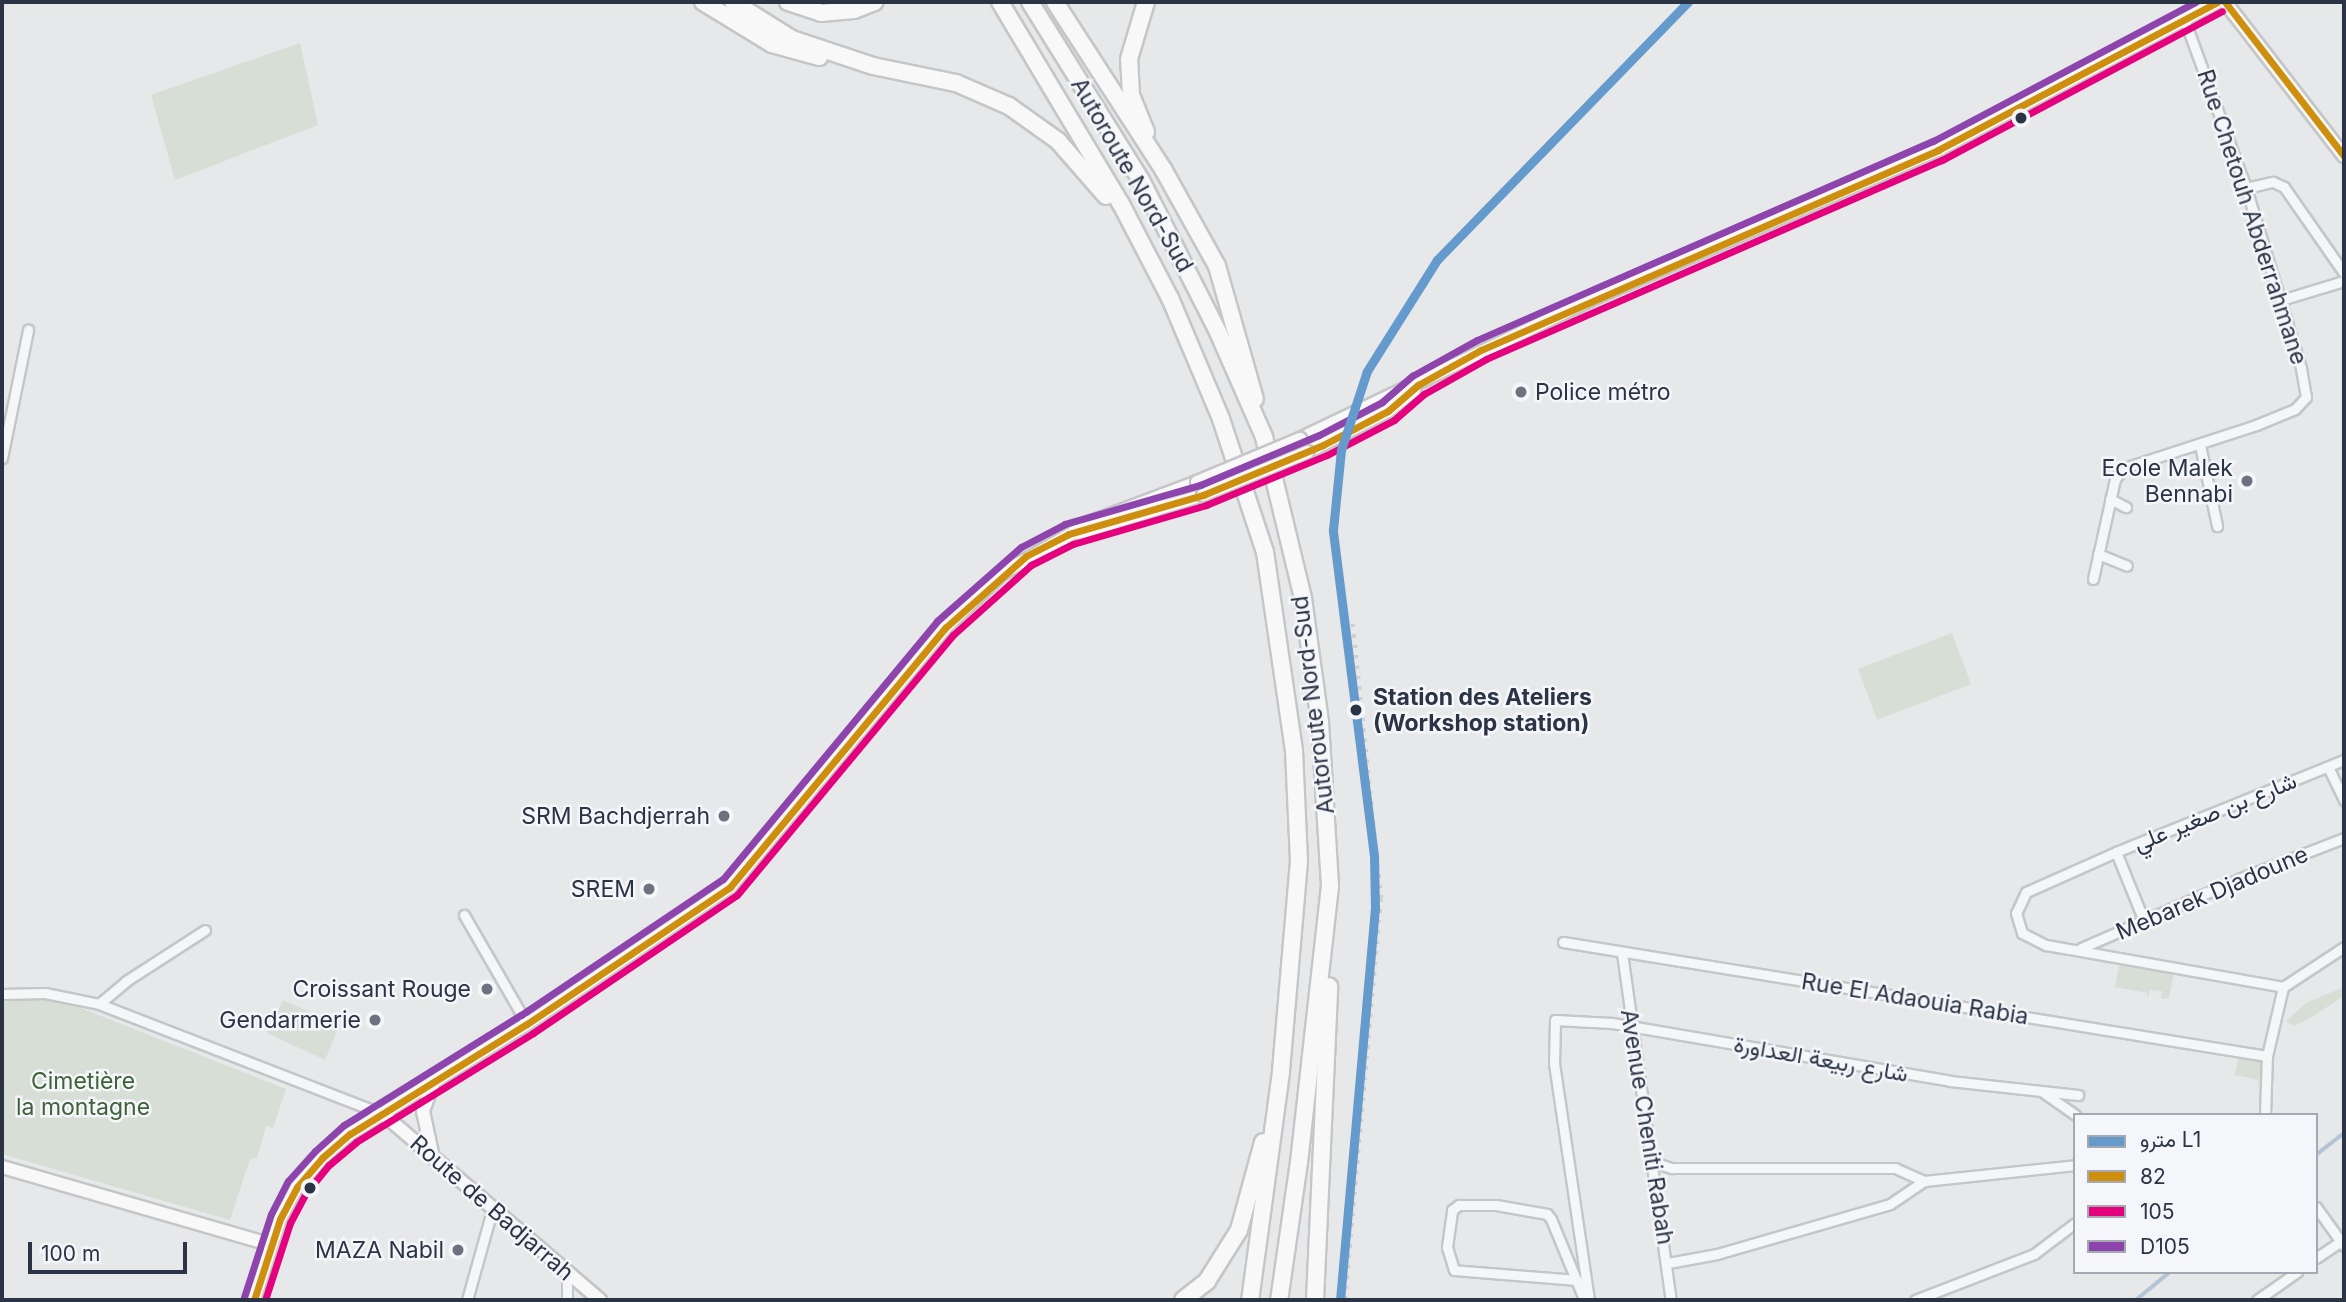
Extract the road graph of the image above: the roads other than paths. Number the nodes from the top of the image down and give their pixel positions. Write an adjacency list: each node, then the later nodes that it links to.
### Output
1 (703, 2): 12 (highway)
2 (733, 2): 12 (highway)
3 (788, 2): 4 (highway)
4 (875, 2)
5 (1000, 2): 16 (highway, Autoroute Nord-Sud)
6 (1030, 2): 22 (highway, Autoroute Nord-Sud)
7 (1055, 2): 14 (highway)
8 (1146, 2): 14 (highway)
9 (2217, 2): 11 (main road)
10 (2225, 2): 13 (main road)
11 (2184, 19): 15 (street, Rue Chetouh Abderrahmane); 21 (main road)
12 (873, 66): 16 (highway)
13 (2344, 156)
14 (1163, 169): 22 (highway)
15 (2246, 188): 17 (street); 19 (street, Rue Chetouh Abderrahmane)
16 (1147, 253): 51 (highway, Autoroute Nord-Sud)
17 (2344, 273)
18 (2344, 281): 19 (street)
19 (2281, 300): 23 (street, Rue Chetouh Abderrahmane)
20 (28, 330): 24 (street)
21 (1418, 385): 28 (main road, bridge); 28 (main road, bridge)
22 (1264, 438): 37 (highway, Autoroute Nord-Sud)
23 (2200, 445): 25 (street, Rue Chetouh Abderrahmane); 27 (street)
24 (2, 458)
25 (2110, 499): 26 (street); 29 (street, Rue Chetouh Abderrahmane)
26 (2126, 507)
27 (2217, 526)
28 (1069, 534): 48 (main road)
29 (2098, 554): 30 (street); 31 (street, Rue Chetouh Abderrahmane)
30 (2127, 566)
31 (2093, 579)
32 (2344, 760): 33 (street, شارع بن صغير علي)
33 (2328, 767): 34 (street); 36 (street, شارع بن صغير علي)
34 (2344, 800)
35 (2344, 838): 39 (street, Mebarek Djadoune)
36 (2116, 852): 39 (street, شارع بن صغير علي); 43 (street)
37 (1330, 886): 80 (highway, Autoroute Nord-Sud); 81 (highway)
38 (464, 915): 48 (street)
39 (2144, 921): 43 (street, Mebarek Djadoune)
40 (205, 930): 47 (street)
41 (1563, 942): 44 (street, Rue El Adaouia Rabia)
42 (2344, 947): 45 (street)
43 (2081, 948): 45 (street)
44 (1622, 953): 49 (street, Avenue Cheniti Rabah); 50 (street, Rue El Adaouia Rabia)
45 (2283, 987): 50 (street)
46 (2, 994): 47 (street)
47 (99, 1004): 56 (street)
48 (527, 1024): 52 (main road)
49 (1632, 1028): 53 (street, شارع ربيعة العداورة); 59 (street, Avenue Cheniti Rabah); 73 (street, شارع ربيعة العداورة)
50 (2267, 1056): 55 (street)
51 (1281, 1072): 78 (highway); 79 (highway, Autoroute Nord-Sud)
52 (434, 1083): 56 (main road); 58 (main road)
53 (2043, 1093): 54 (street, شارع ربيعة العداورة); 57 (street)
54 (2078, 1095)
55 (2265, 1113)
56 (383, 1114): 58 (main road, Route de Badjarrah); 67 (main road)
57 (2073, 1114)
58 (432, 1154): 63 (main road, Route de Badjarrah)
59 (1653, 1162): 62 (street); 69 (street, Avenue Cheniti Rabah)
60 (2073, 1165): 62 (street)
61 (2, 1167): 67 (main road)
62 (1924, 1181): 69 (street)
63 (493, 1207): 70 (main road, Route de Badjarrah); 75 (street)
64 (2318, 1209): 66 (street)
65 (2073, 1225): 83 (street)
66 (2343, 1242): 68 (street)
67 (269, 1244): 74 (main road)
68 (2318, 1257)
69 (1668, 1263): 82 (street, Avenue Cheniti Rabah)
70 (567, 1274): 76 (street); 77 (main road, Route de Badjarrah)
71 (2294, 1274): 84 (street)
72 (1577, 1280): 72 (street); 73 (street)
73 (1586, 1298)
74 (254, 1300)
75 (467, 1300)
76 (567, 1300)
77 (600, 1300)
78 (1183, 1300)
79 (1250, 1300)
80 (1279, 1300)
81 (1315, 1300)
82 (1671, 1300)
83 (1914, 1300)
84 (2257, 1300)

